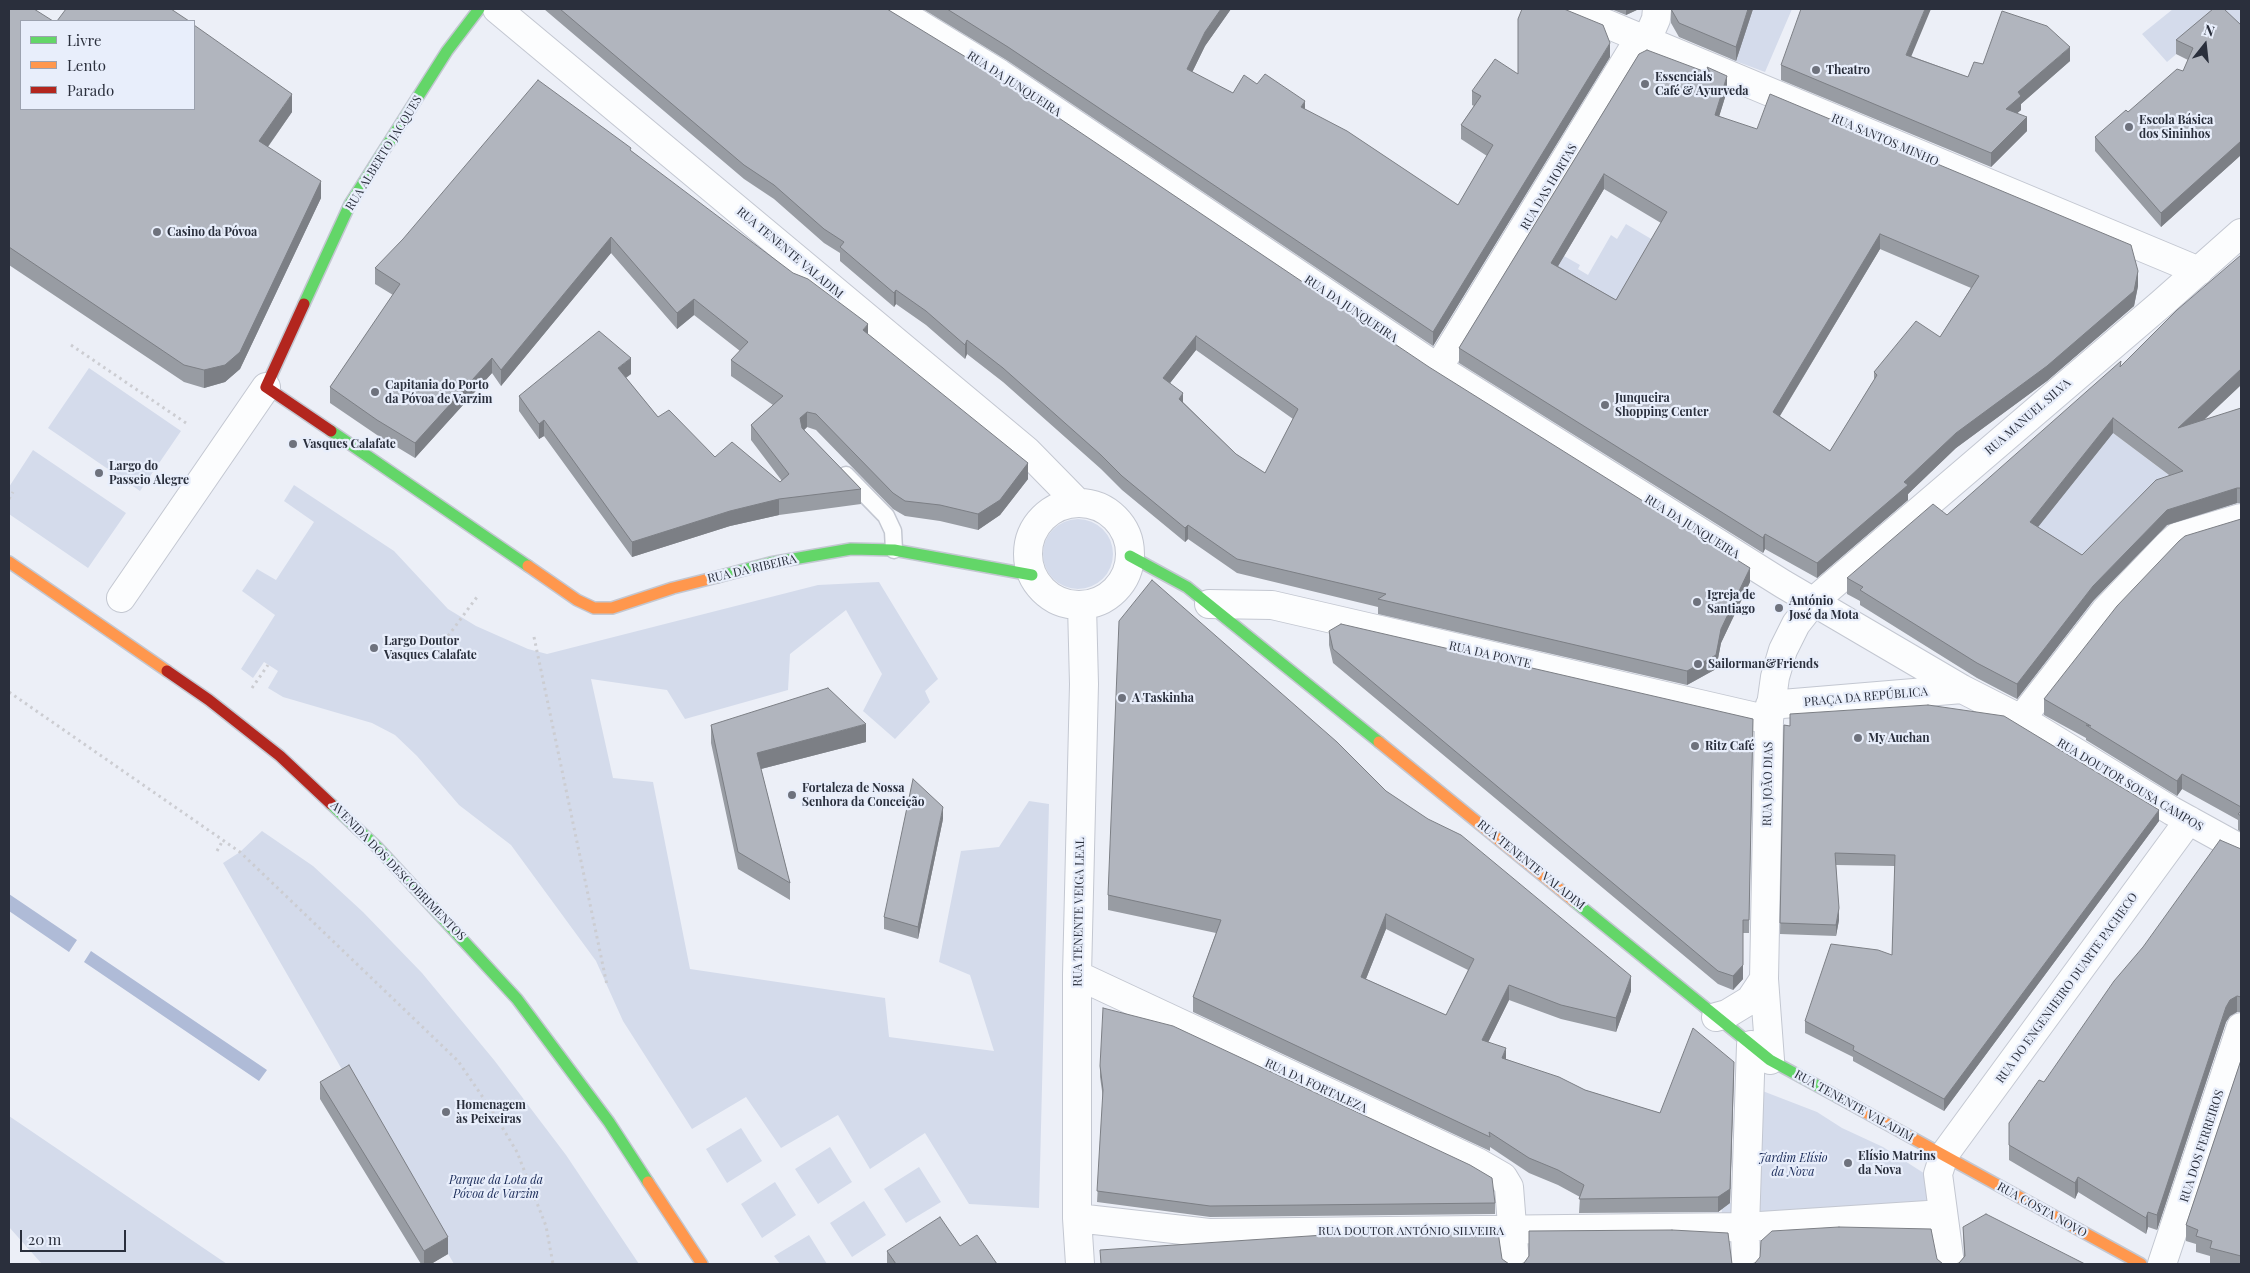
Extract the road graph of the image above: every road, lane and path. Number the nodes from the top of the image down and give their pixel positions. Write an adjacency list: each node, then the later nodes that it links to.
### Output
1 (479, 9): 11 (street, RUA ALBERTO JACQUES)
2 (497, 9): 16 (street, RUA TENENTE VALADIM)
3 (894, 9): 10 (street, RUA DA JUNQUEIRA)
4 (1571, 9): 6 (street, RUA SANTOS MINHO)
5 (1657, 9): 6 (street, RUA DAS HORTAS)
6 (1647, 40): 8 (street, RUA SANTOS MINHO); 10 (street, RUA DAS HORTAS)
7 (2241, 233): 8 (street, RUA MANUEL SILVA)
8 (2199, 271): 24 (street, RUA MANUEL SILVA)
9 (71, 344): 12 (path)
10 (1438, 368): 24 (street, RUA DA JUNQUEIRA)
11 (266, 387): 18 (street, RUA DA RIBEIRA); 23 (street)
12 (186, 423)
13 (835, 464): 18 (lane)
14 (13, 492): 15 (path)
15 (9, 499)
16 (1078, 503): 19 (street); 21 (street)
17 (2241, 518): 34 (street)
18 (894, 550): 21 (street, RUA DA RIBEIRA)
19 (1130, 556): 25 (street, RUA TENENTE VALADIM); 26 (street)
20 (9, 562): 51 (street, AVENIDA DOS DESCOBRIMENTOS)
21 (1032, 575): 26 (street)
22 (477, 597): 27 (path)
23 (121, 598)
24 (1814, 600): 31 (street, PRAÇA DA REPÚBLICA); 33 (street, RUA JOÃO DIAS)
25 (1209, 604): 33 (street, RUA DA PONTE); 42 (street, RUA TENENTE VALADIM)
26 (1082, 605): 39 (street, RUA TENENTE VEIGA LEAL)
27 (448, 636)
28 (534, 637): 41 (path)
29 (268, 665): 30 (path)
30 (252, 688)
31 (1962, 689): 33 (street, PRAÇA DA REPÚBLICA); 34 (street, PRAÇA DA REPÚBLICA)
32 (9, 692): 36 (path)
33 (1769, 713): 40 (street, RUA JOÃO DIAS)
34 (2021, 719): 35 (street, RUA DOUTOR SOUSA CAMPOS)
35 (2189, 820): 37 (street, RUA DOUTOR SOUSA CAMPOS); 45 (street, RUA DO ENGENHEIRO DUARTE PACHECO)
36 (223, 840): 38 (path); 50 (path)
37 (2241, 849)
38 (217, 851)
39 (1077, 975): 47 (street, RUA TENENTE VEIGA LEAL); 49 (street, RUA DA FORTALEZA)
40 (1764, 979): 42 (street); 44 (street, RUA JOÃO DIAS)
41 (607, 985)
42 (1716, 1017): 44 (street, RUA TENENTE VALADIM)
43 (2241, 1026): 57 (street, RUA DOS FERREIROS)
44 (1761, 1053): 45 (street, RUA TENENTE VALADIM); 48 (street, RUA JOÃO DIAS)
45 (1944, 1155): 46 (street); 56 (street, RUA COSTA NOVO)
46 (1943, 1214): 48 (street, RUA DOUTOR ANTÓNIO SILVEIRA); 55 (street)
47 (1077, 1218): 49 (street, RUA DOUTOR ANTÓNIO SILVEIRA); 52 (street, RUA TENENTE VEIGA LEAL)
48 (1745, 1226): 49 (street, RUA DOUTOR ANTÓNIO SILVEIRA); 54 (street, RUA JOÃO DIAS)
49 (1512, 1230): 53 (street, RUA DA FORTALEZA)
50 (552, 1264)
51 (702, 1264)
52 (1080, 1264)
53 (1515, 1264)
54 (1746, 1264)
55 (1950, 1264)
56 (2140, 1264)
57 (2162, 1264)

